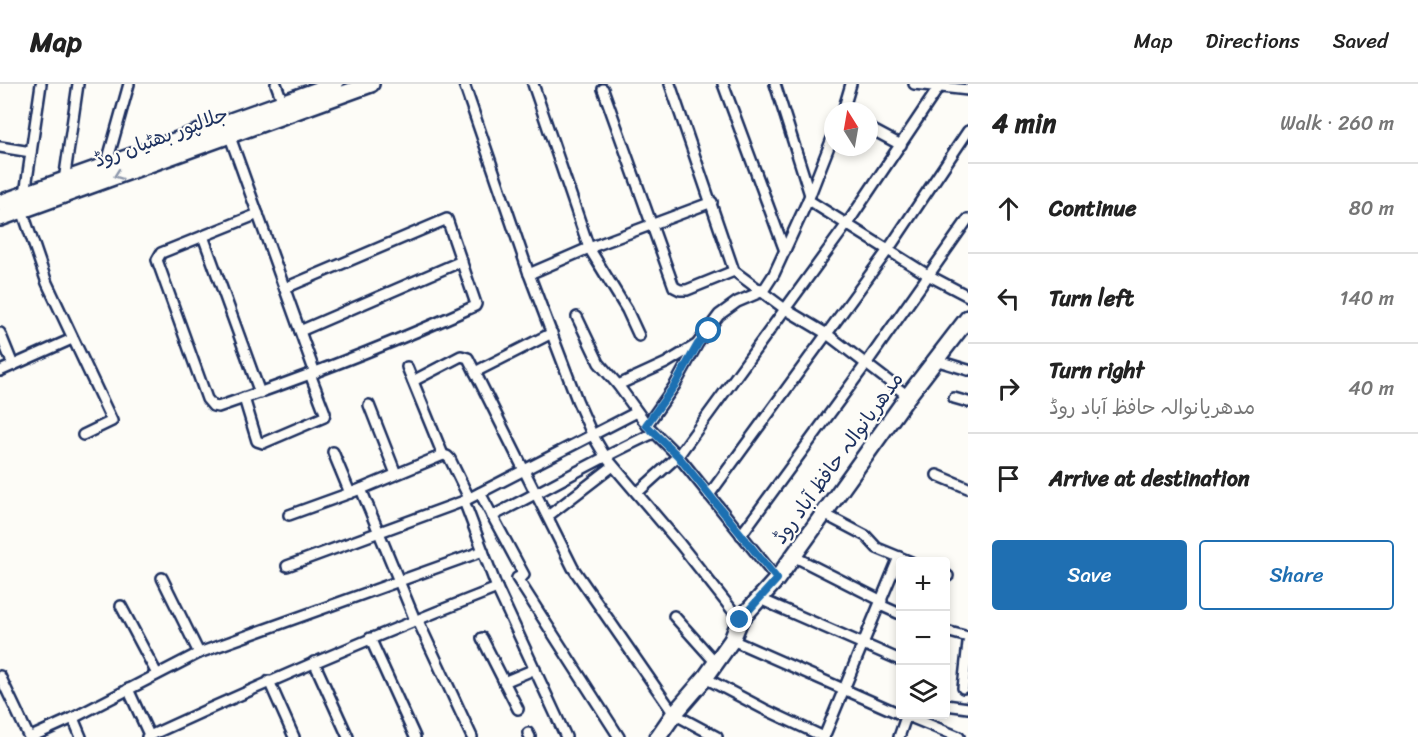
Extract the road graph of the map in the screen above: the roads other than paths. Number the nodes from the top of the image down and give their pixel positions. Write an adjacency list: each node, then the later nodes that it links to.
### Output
1 (41, 84): 25 (street)
2 (78, 84): 28 (street)
3 (129, 84): 27 (street)
4 (276, 84): 19 (street)
5 (371, 84): 22 (main road, جلالپور بھٹیاں روڈ)
6 (464, 84): 44 (street)
7 (533, 84): 39 (street)
8 (670, 84): 31 (street)
9 (723, 84): 41 (street)
10 (775, 84): 29 (street)
11 (851, 84): 18 (street)
12 (914, 84): 15 (street)
13 (330, 85): 19 (main road, جلالپور بھٹیاں روڈ)
14 (950, 86): 15 (street); 16 (street)
15 (939, 87): 23 (street)
16 (967, 88)
17 (603, 89): 37 (street)
18 (846, 102)
19 (283, 103): 27 (main road, جلالپور بھٹیاں روڈ)
20 (968, 131): 40 (street)
21 (878, 133): 23 (street)
22 (230, 134): 30 (main road, جلالپور بھٹیاں روڈ, one-way to 30); 33 (street)
23 (901, 145): 36 (street)
24 (0, 147): 25 (street)
25 (31, 152): 30 (street)
26 (825, 156): 29 (street)
27 (106, 166): 28 (main road, جلالپور بھٹیاں روڈ)
28 (64, 181): 30 (main road, جلالپور بھٹیاں روڈ)
29 (809, 197): 36 (street); 41 (street)
30 (23, 202): 32 (main road, جلالپور بھٹیاں روڈ); 34 (main road, جلالپور بھٹیاں روڈ); 57 (street)
31 (712, 202): 37 (street); 43 (street)
32 (0, 203)
33 (258, 214): 38 (street); 46 (street)
34 (0, 218)
35 (968, 219): 45 (street)
36 (847, 224): 40 (street); 49 (street)
37 (652, 225): 39 (street); 43 (street)
38 (203, 236): 69 (street); 71 (street)
39 (590, 248): 44 (street); 56 (street)
40 (888, 250): 45 (street); 55 (street)
41 (785, 251): 47 (street)
42 (462, 261): 46 (street); 52 (street); 66 (street)
43 (734, 271): 47 (street)
44 (528, 274): 54 (street)
45 (928, 274): 48 (street); 60 (street)
46 (285, 288): 52 (street)
47 (763, 291): 49 (street); 58 (street)
48 (968, 296)
49 (785, 309): 55 (street); 83 (street)
50 (577, 317): 68 (street)
51 (968, 318): 59 (main road, مدھریانوالہ حافظ آباد روڈ)
52 (300, 331): 66 (street)
53 (0, 333): 61 (street)
54 (552, 333): 65 (street); 78 (street)
55 (827, 334): 60 (street); 94 (street)
56 (639, 336)
57 (72, 339): 61 (street); 79 (street)
58 (698, 344): 68 (street); 76 (street)
59 (935, 360): 63 (street); 70 (main road, مدھریانوالہ حافظ آباد روڈ)
60 (866, 364): 70 (street); 101 (street)
61 (13, 365): 64 (street)
62 (407, 367): 67 (street)
63 (968, 370)
64 (0, 371)
65 (476, 372): 67 (street); 85 (street)
66 (313, 374): 69 (street); 71 (street)
67 (412, 381): 81 (street)
68 (618, 385): 75 (street)
69 (260, 393): 71 (street)
70 (908, 396): 96 (main road, مدھریانوالہ حافظ آباد روڈ)
71 (244, 398)
72 (954, 398): 73 (street)
73 (968, 402)
74 (369, 405): 86 (street)
75 (637, 412): 76 (street); 78 (street)
76 (646, 425): 77 (street)
77 (654, 433): 82 (street); 83 (street)
78 (592, 434): 82 (street); 85 (street)
79 (83, 435)
80 (333, 452): 90 (street)
81 (443, 455): 86 (street); 95 (street)
82 (604, 456): 84 (street); 93 (street)
83 (678, 456): 92 (street); 94 (street)
84 (613, 466): 92 (street); 99 (street)
85 (525, 471): 91 (street); 93 (street)
86 (396, 474): 89 (street)
87 (937, 475): 88 (street)
88 (968, 488)
89 (361, 489): 90 (street); 100 (street)
90 (350, 493): 97 (street)
91 (480, 493): 95 (street); 98 (street)
92 (637, 493): 117 (street)
93 (537, 494): 98 (street); 99 (street)
94 (709, 495): 101 (street)
95 (467, 499): 100 (street); 102 (street)
96 (824, 514): 103 (main road, مدھریانوالہ حافظ آباد روڈ); 104 (street)
97 (289, 515)
98 (492, 516): 154 (street)
99 (548, 516): 142 (street)
100 (378, 532): 106 (street); 109 (street)
101 (741, 536): 108 (street)
102 (483, 550): 109 (street); 110 (street)
103 (793, 556): 108 (main road, مدھریانوالہ حافظ آباد روڈ); 112 (street)
104 (899, 557)
105 (896, 565): 112 (street)
106 (287, 566)
107 (162, 578): 125 (street)
108 (777, 579): 111 (main road, مدھریانوالہ حافظ آباد روڈ)
109 (399, 581): 116 (street); 125 (street)
110 (497, 588): 116 (street); 129 (street)
111 (760, 599): 117 (main road, مدھریانوالہ حافظ آباد روڈ); 124 (street)
112 (881, 603): 114 (street); 124 (street)
113 (122, 606): 130 (street)
114 (896, 612)
115 (674, 616): 128 (street)
116 (415, 620): 119 (street); 152 (street)
117 (740, 620): 122 (main road, مدھریانوالہ حافظ آباد روڈ)
118 (950, 633): 121 (street)
119 (370, 638): 127 (street); 151 (street)
120 (482, 638): 134 (street)
121 (968, 638)
122 (732, 640): 128 (main road, مدھریانوالہ حافظ آباد روڈ); 135 (street)
123 (968, 643): 136 (street)
124 (864, 644): 126 (street); 135 (street)
125 (200, 653): 130 (street)
126 (896, 658)
127 (314, 662): 133 (street); 150 (street)
128 (716, 663): 132 (main road, مدھریانوالہ حافظ آباد روڈ)
129 (535, 669): 134 (street); 153 (street)
130 (157, 675): 137 (street)
131 (0, 676): 146 (street)
132 (705, 678): 142 (main road, مدھریانوالہ حافظ آباد روڈ); 157 (street)
133 (269, 681): 148 (street); 149 (street)
134 (504, 682): 140 (street)
135 (843, 687): 141 (street); 157 (street)
136 (963, 688)
137 (128, 689): 143 (street); 148 (street)
138 (950, 706): 139 (street)
139 (968, 708)
140 (518, 709)
141 (896, 711)
142 (674, 714): 155 (main road, مدھریانوالہ حافظ آباد روڈ); 156 (street)
143 (73, 718): 146 (street); 147 (street)
144 (903, 719): 158 (street)
145 (914, 719): 159 (street)
146 (30, 737)
147 (81, 737)
148 (149, 737)
149 (294, 737)
150 (348, 737)
151 (415, 737)
152 (472, 737)
153 (566, 737)
154 (619, 737)
155 (658, 737)
156 (717, 737)
157 (824, 737)
158 (899, 737)
159 (959, 737)

